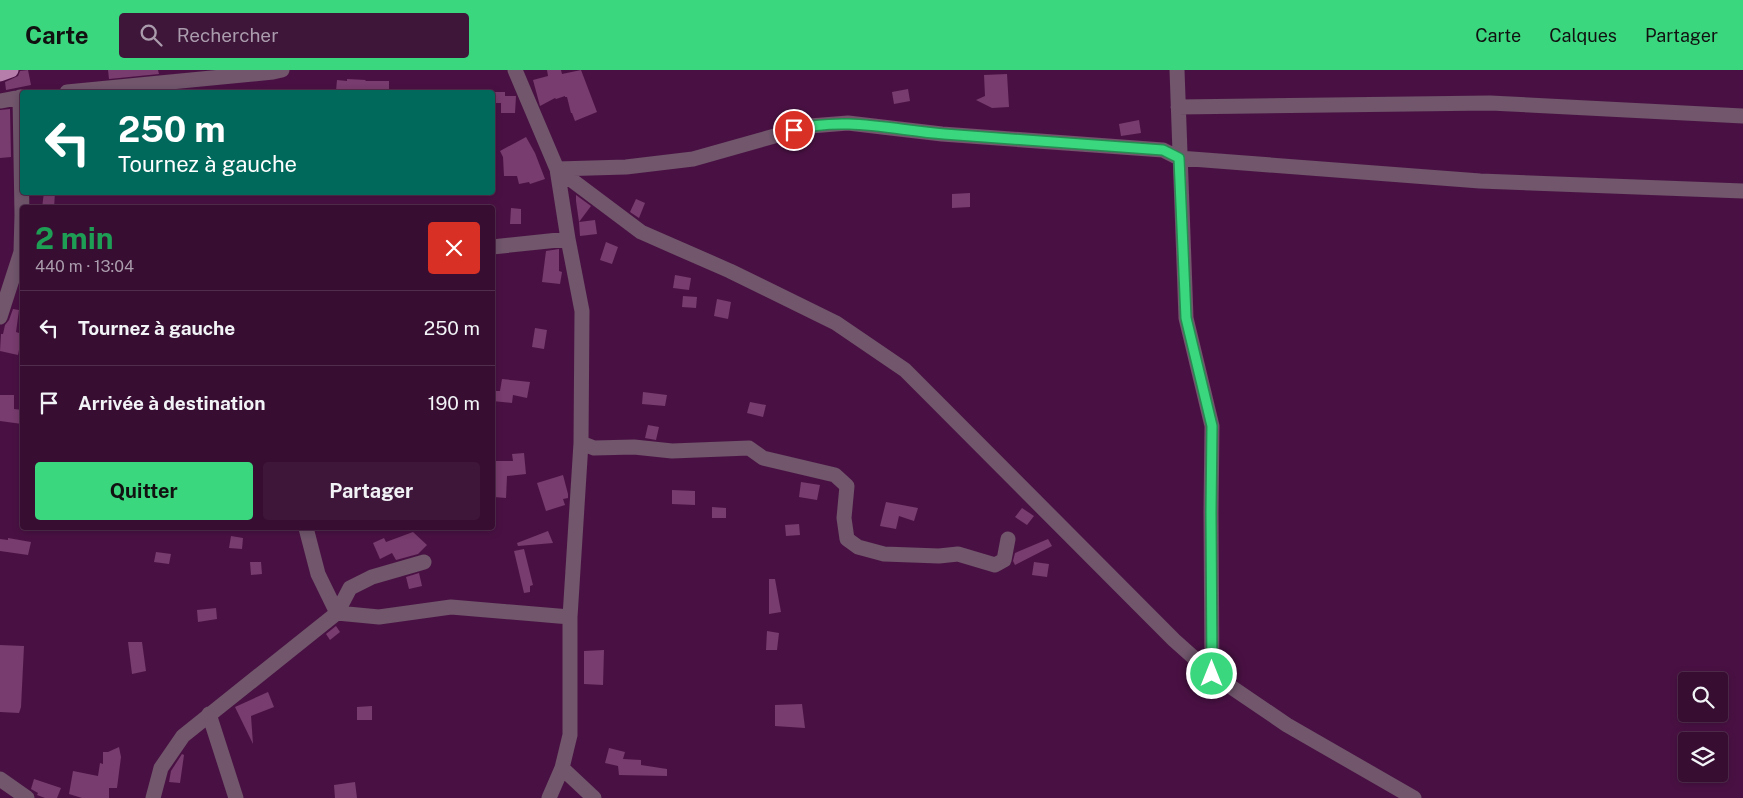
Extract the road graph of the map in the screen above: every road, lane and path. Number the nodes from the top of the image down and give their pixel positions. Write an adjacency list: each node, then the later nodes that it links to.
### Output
1 (11, 70): 5 (main road)
2 (282, 70): 6 (street)
3 (515, 70): 12 (street)
4 (1177, 70): 9 (street)
5 (0, 74)
6 (88, 90)
7 (20, 97): 8 (street)
8 (0, 101)
9 (1178, 107): 10 (street); 11 (street)
10 (1743, 116)
11 (1179, 158): 12 (street); 13 (street); 24 (street)
12 (557, 169): 14 (street); 24 (street)
13 (1743, 191)
14 (568, 239): 15 (street); 18 (street)
15 (495, 246)
16 (20, 255): 17 (street)
17 (0, 317)
18 (581, 443): 20 (street); 23 (street)
19 (307, 530): 22 (street)
20 (1008, 539)
21 (424, 562): 22 (street)
22 (337, 613): 23 (street); 25 (street)
23 (570, 617): 26 (street)
24 (1212, 674): 33 (street)
25 (209, 714): 29 (street); 30 (street)
26 (562, 768): 31 (street); 32 (street)
27 (0, 779): 28 (street)
28 (27, 798)
29 (153, 798)
30 (236, 798)
31 (549, 798)
32 (594, 798)
33 (1414, 798)

